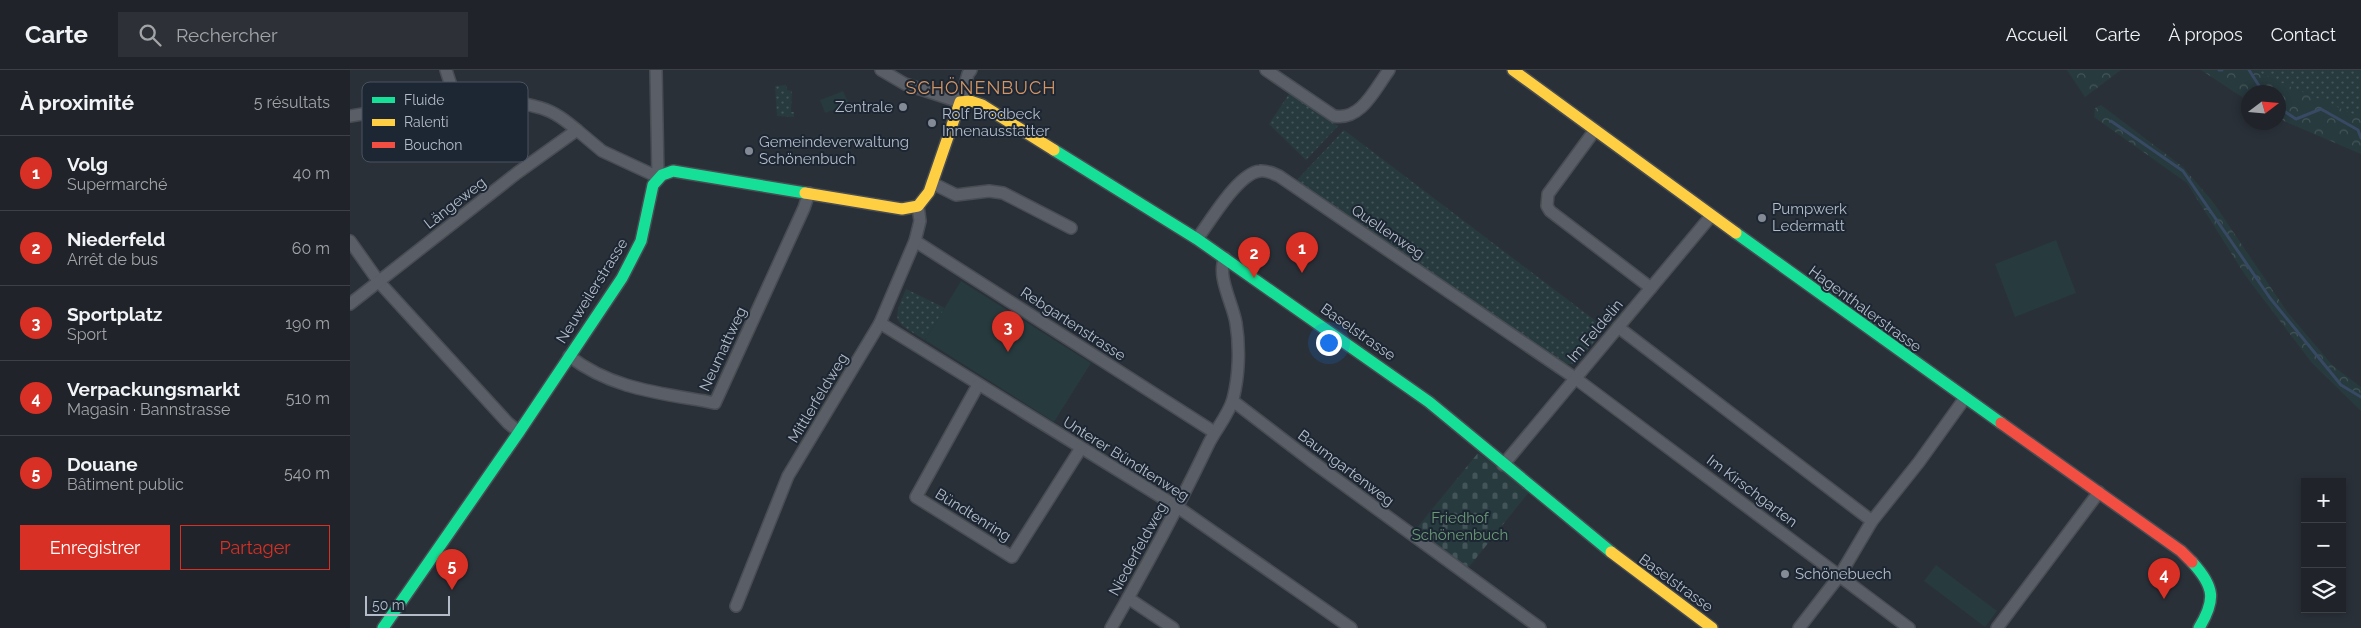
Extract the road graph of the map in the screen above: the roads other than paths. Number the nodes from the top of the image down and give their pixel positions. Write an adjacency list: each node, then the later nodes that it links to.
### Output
1 (446, 70): 8 (street)
2 (656, 70): 13 (street)
3 (881, 70): 9 (street)
4 (971, 70): 9 (street)
5 (1266, 70): 6 (street)
6 (1389, 70)
7 (1513, 70): 12 (street, Hagenthalerstrasse)
8 (450, 82)
9 (960, 102): 14 (street); 19 (street, Baselstrasse)
10 (528, 105): 11 (street)
11 (576, 130): 13 (street); 23 (street, Längeweg)
12 (1595, 130): 17 (street, Hagenthalerstrasse); 24 (street)
13 (658, 177): 15 (street); 28 (street, Neuweilerstrasse)
14 (932, 183): 16 (street); 18 (street)
15 (809, 194): 16 (street); 28 (street, Neumattweg)
16 (918, 206): 21 (street, Mittlerfeldweg)
17 (1711, 216): 24 (street, Im Feldelin); 31 (street, Hagenthalerstrasse)
18 (1071, 228)
19 (1197, 240): 22 (street, Baselstrasse); 29 (street, Quellenweg)
20 (350, 241): 23 (street)
21 (916, 241): 26 (street, Mittlerfeldweg); 34 (street, Rebgartenstrasse)
22 (1224, 258): 32 (street, Niederfeldweg); 36 (street, Baselstrasse)
23 (379, 282): 25 (street, Längeweg); 33 (street)
24 (1651, 288): 27 (street, Im Feldelin)
25 (350, 304)
26 (880, 323): 30 (street, Unterer Bündtenweg); 42 (street, Mittlerfeldweg)
27 (1618, 327): 29 (street, Im Feldelin); 39 (street)
28 (569, 356): 33 (street, Neuweilerstrasse)
29 (1575, 378): 36 (street, Im Feldelin); 40 (street, Im Kirschgarten)
30 (978, 385): 35 (street, Unterer Bündtenweg); 35 (street, Bündtenring)
31 (1965, 398): 37 (street, Hagenthalerstrasse); 39 (street)
32 (1233, 401): 34 (street, Niederfeldweg); 47 (street, Baumgartenweg)
33 (519, 432): 43 (street, Neuweilerstrasse)
34 (1214, 432): 38 (street, Niederfeldweg)
35 (1081, 448): 38 (street, Unterer Bündtenweg)
36 (1503, 465): 48 (street, Baselstrasse)
37 (2099, 492): 51 (street); 52 (street, Hagenthalerstrasse)
38 (1179, 508): 41 (street, Niederfeldweg); 46 (street, Unterer Bündtenweg)
39 (1872, 521): 40 (street)
40 (1840, 575): 49 (street); 50 (street, Im Kirschgarten)
41 (1128, 598): 44 (street, Niederfeldweg); 45 (street)
42 (736, 606)
43 (383, 628)
44 (1111, 628)
45 (1173, 628)
46 (1351, 628)
47 (1540, 628)
48 (1712, 628)
49 (1799, 628)
50 (1909, 628)
51 (1997, 628)
52 (2199, 628)

